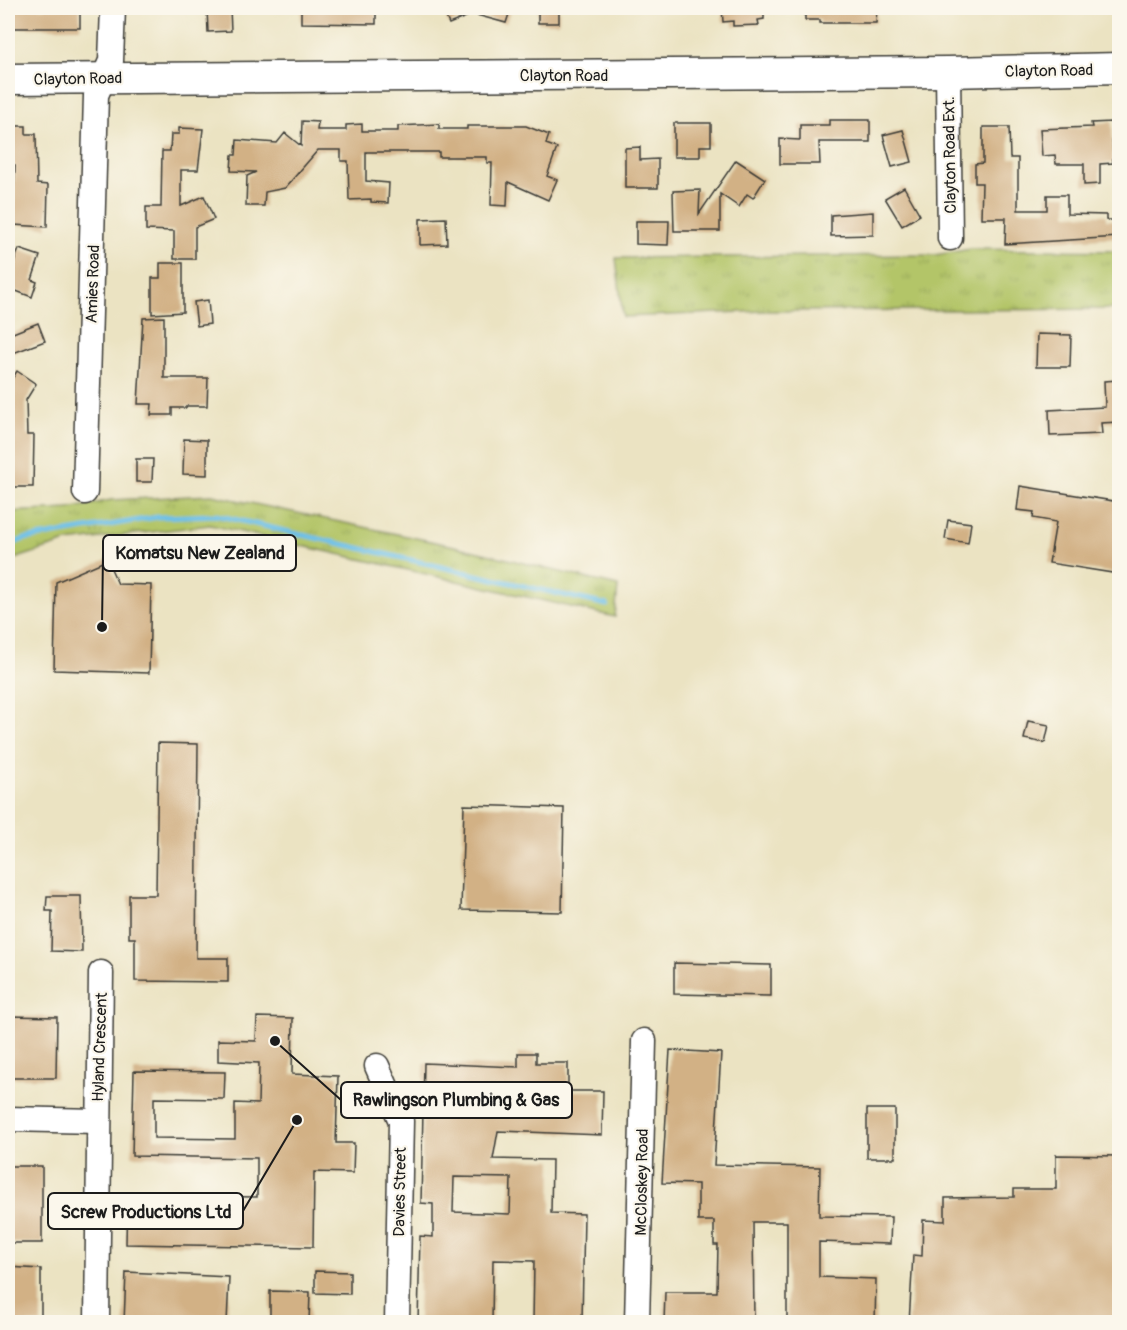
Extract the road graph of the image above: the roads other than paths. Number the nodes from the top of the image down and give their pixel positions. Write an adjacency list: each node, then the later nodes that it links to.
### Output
1 (113, 8): 4 (street, Amies Road)
2 (1119, 68): 3 (main road, Clayton Road)
3 (948, 72): 4 (main road, Clayton Road); 6 (street, Clayton Road Ext.)
4 (104, 78): 5 (main road, Clayton Road); 7 (street, Amies Road)
5 (8, 79)
6 (950, 238)
7 (85, 492)
8 (101, 973): 12 (street, Hyland Crescent)
9 (644, 1041): 15 (street, McCloskey Road)
10 (377, 1066): 14 (street, Davies Street)
11 (8, 1119): 12 (street, Hyland Crescent)
12 (98, 1121): 13 (street, Hyland Crescent)
13 (97, 1323)
14 (397, 1323)
15 (637, 1323)

